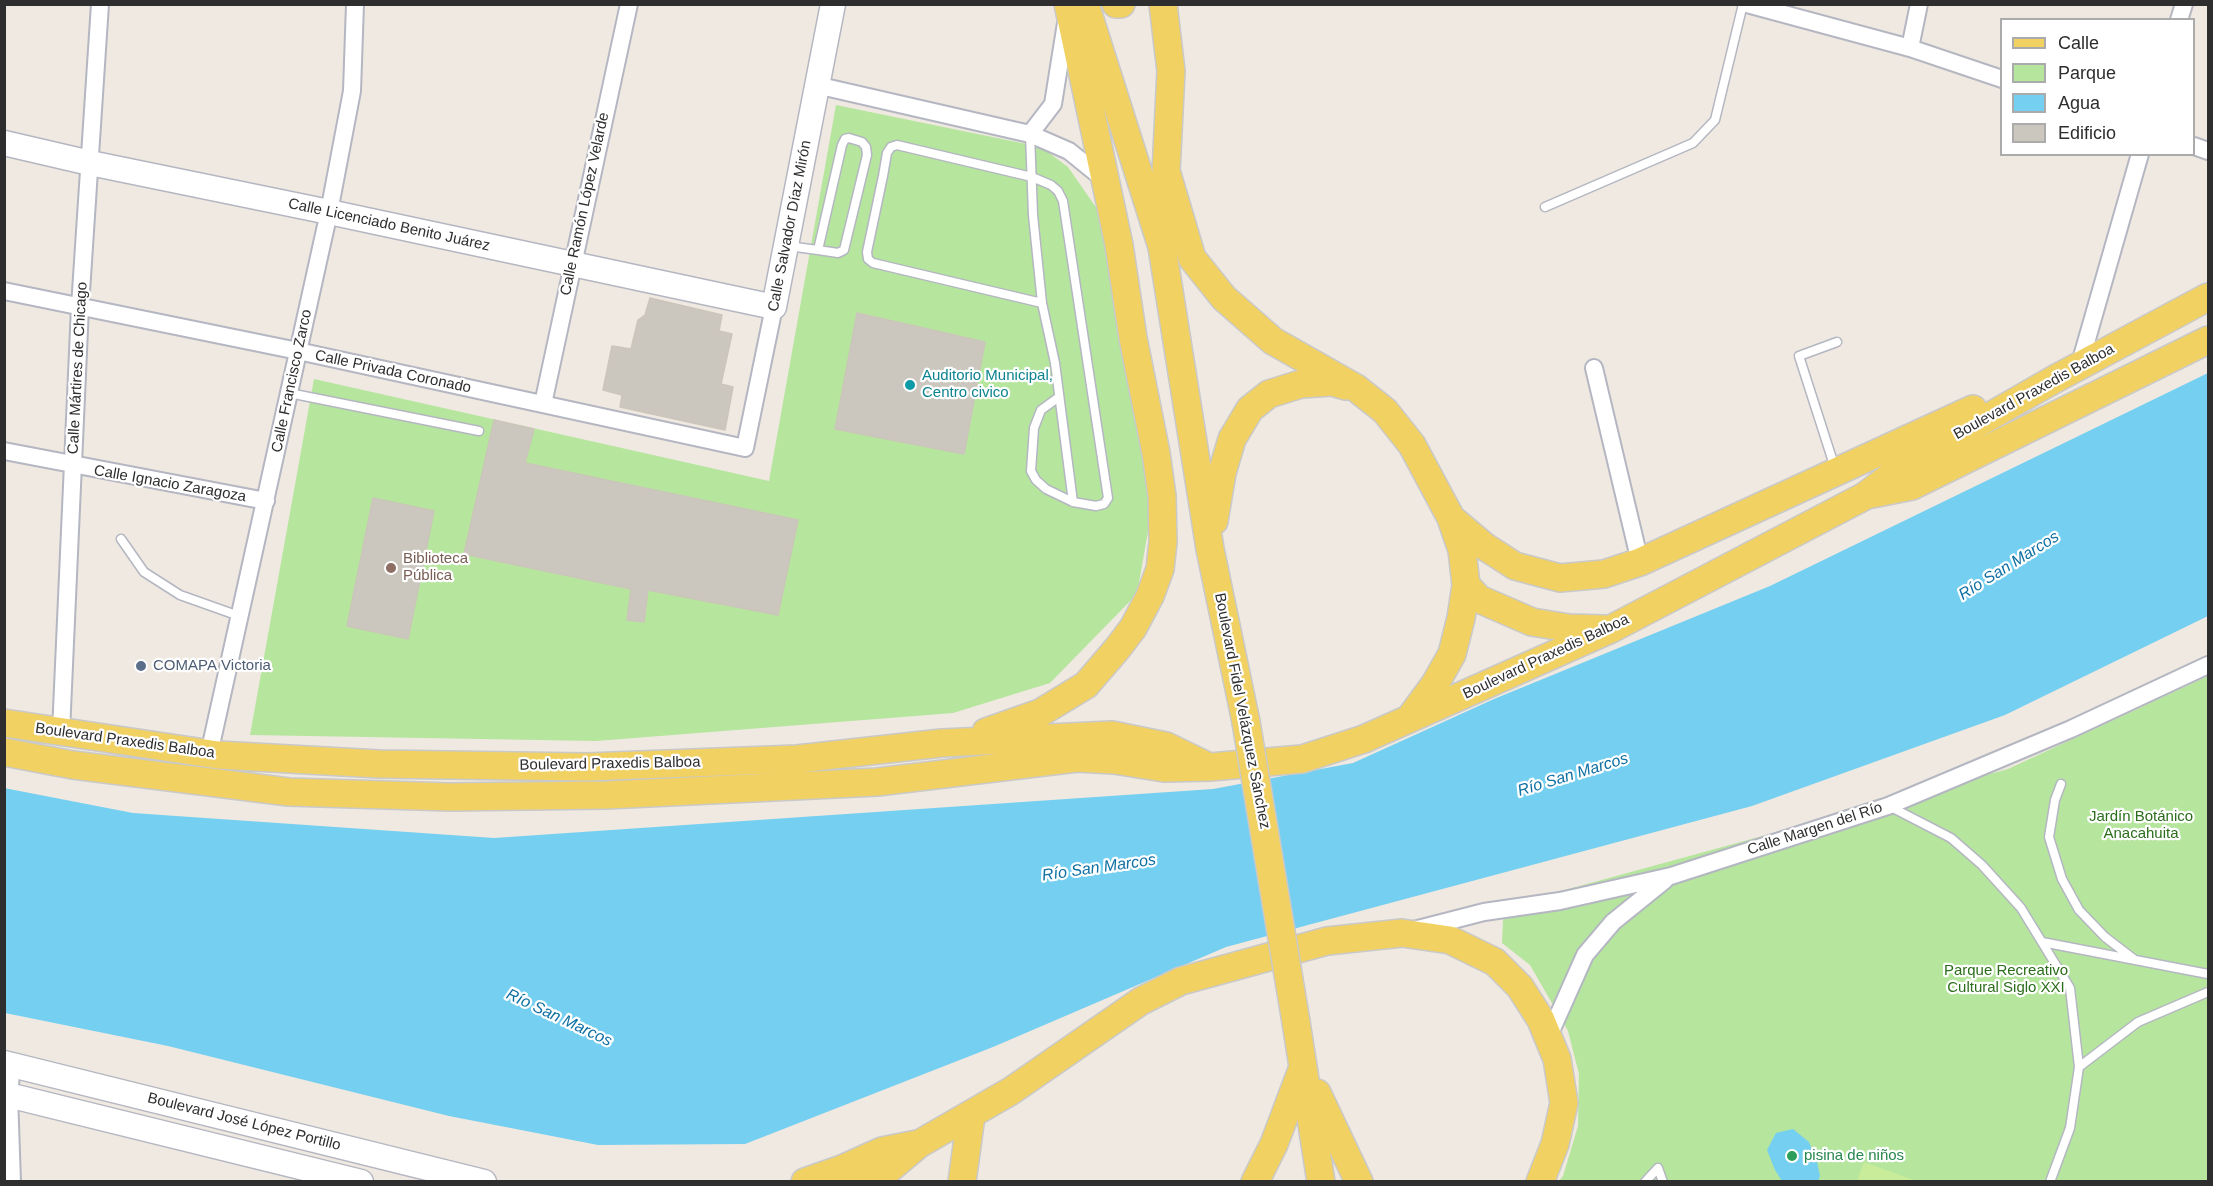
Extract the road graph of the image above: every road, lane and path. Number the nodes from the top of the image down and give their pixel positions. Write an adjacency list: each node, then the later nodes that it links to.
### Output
1 (100, 4): 17 (street, Calle Mártires de Chicago)
2 (355, 4): 22 (street, Calle Francisco Zarco)
3 (629, 4): 26 (street, Calle Ramón López Velarde)
4 (833, 4): 13 (street, Calle Salvador Díaz Mirón)
5 (1116, 4): 6 (main road)
6 (1121, 4)
7 (1163, 4): 18 (main road, Boulevard Fidel Velázquez Sánchez)
8 (1745, 4): 11 (street); 21 (lane)
9 (1919, 4): 11 (street)
10 (1074, 5): 14 (street); 20 (main road); 23 (main road, Boulevard Fidel Velázquez Sánchez)
11 (1910, 48): 12 (street)
12 (2000, 79)
13 (816, 85): 14 (street); 24 (street, Calle Salvador Díaz Mirón)
14 (1030, 134): 19 (lane); 20 (street)
15 (4, 143): 17 (street, Calle Licenciado Benito Juárez)
16 (2139, 156): 36 (street)
17 (90, 163): 22 (street, Calle Licenciado Benito Juárez); 30 (street, Calle Mártires de Chicago)
18 (1167, 174): 23 (main road, Boulevard Fidel Velázquez Sánchez); 37 (main road)
19 (1032, 177): 29 (lane); 29 (lane); 48 (lane)
20 (1106, 181): 60 (main road)
21 (1545, 207)
22 (329, 212): 26 (street, Calle Licenciado Benito Juárez); 34 (street, Calle Francisco Zarco)
23 (1160, 241): 51 (main road, Boulevard Fidel Velázquez Sánchez)
24 (786, 245): 25 (lane); 31 (street, Calle Salvador Díaz Mirón)
25 (818, 250): 25 (lane)
26 (572, 264): 31 (street, Calle Licenciado Benito Juárez); 40 (street, Calle Ramón López Velarde)
27 (4, 291): 30 (street, Calle Privada Coronado)
28 (2208, 297): 36 (main road, Boulevard Praxedis Balboa)
29 (1042, 303): 39 (lane)
30 (80, 307): 34 (street, Calle Privada Coronado); 44 (street, Calle Mártires de Chicago)
31 (774, 307): 42 (street, Calle Salvador Díaz Mirón)
32 (2208, 340): 46 (main road, Boulevard Praxedis Balboa)
33 (1838, 342): 45 (lane)
34 (298, 351): 38 (street, Calle Francisco Zarco); 40 (street, Calle Privada Coronado)
35 (1594, 368): 52 (street)
36 (2067, 373): 45 (main road); 46 (main road, Boulevard Praxedis Balboa)
37 (1356, 388): 49 (main road); 51 (main road)
38 (289, 393): 41 (lane); 47 (street, Calle Francisco Zarco)
39 (1059, 397): 48 (lane); 48 (lane)
40 (543, 404): 42 (street, Calle Privada Coronado)
41 (479, 431)
42 (745, 448)
43 (4, 451): 44 (street, Calle Ignacio Zaragoza)
44 (74, 466): 47 (street, Calle Ignacio Zaragoza); 59 (street, Calle Mártires de Chicago)
45 (1836, 471): 52 (main road)
46 (1865, 496): 55 (main road, Boulevard Praxedis Balboa)
47 (266, 501): 54 (street, Calle Francisco Zarco)
48 (1074, 502)
49 (1451, 518): 52 (main road); 53 (main road)
50 (121, 539): 54 (lane)
51 (1210, 549): 76 (main road, Boulevard Fidel Velázquez Sánchez, bridge)
52 (1640, 562)
53 (1466, 585): 55 (main road); 57 (main road)
54 (239, 616): 62 (street, Calle Francisco Zarco)
55 (1611, 629): 57 (main road, Boulevard Praxedis Balboa)
56 (2208, 665): 67 (street, Calle Margen del Río)
57 (1409, 719): 64 (main road, Boulevard Praxedis Balboa)
58 (4, 723): 59 (main road, Boulevard Praxedis Balboa)
59 (61, 732): 62 (main road, Boulevard Praxedis Balboa)
60 (942, 743): 63 (main road, Boulevard Praxedis Balboa); 64 (main road, Boulevard Praxedis Balboa)
61 (4, 752): 66 (main road, Boulevard Praxedis Balboa)
62 (209, 754): 63 (main road, Boulevard Praxedis Balboa)
63 (472, 766): 66 (main road)
64 (1210, 767): 66 (main road, Boulevard Praxedis Balboa)
65 (2061, 784): 71 (lane)
66 (472, 796)
67 (1888, 806): 68 (street, Calle Margen del Río); 70 (lane)
68 (1671, 876): 69 (street, Calle Margen del Río); 74 (street)
69 (1402, 933): 74 (main road); 79 (main road)
70 (2042, 942): 71 (lane); 77 (lane)
71 (2135, 960): 72 (lane)
72 (2208, 974)
73 (2208, 992): 77 (lane)
74 (1548, 1038): 81 (main road)
75 (8, 1064): 78 (street); 84 (street, Boulevard José López Portillo)
76 (1304, 1066): 89 (main road); 90 (main road, Boulevard Fidel Velázquez Sánchez); 91 (main road)
77 (2079, 1067): 94 (lane)
78 (7, 1094): 82 (street); 83 (street, Boulevard José López Portillo)
79 (970, 1116): 80 (main road); 88 (main road)
80 (919, 1144): 85 (main road); 86 (main road); 87 (main road)
81 (1540, 1180)
82 (12, 1182)
83 (361, 1182)
84 (484, 1182)
85 (805, 1182)
86 (859, 1182)
87 (908, 1182)
88 (962, 1182)
89 (1255, 1182)
90 (1321, 1182)
91 (1359, 1182)
92 (1646, 1182): 93 (lane)
93 (1663, 1182)
94 (2050, 1182)

